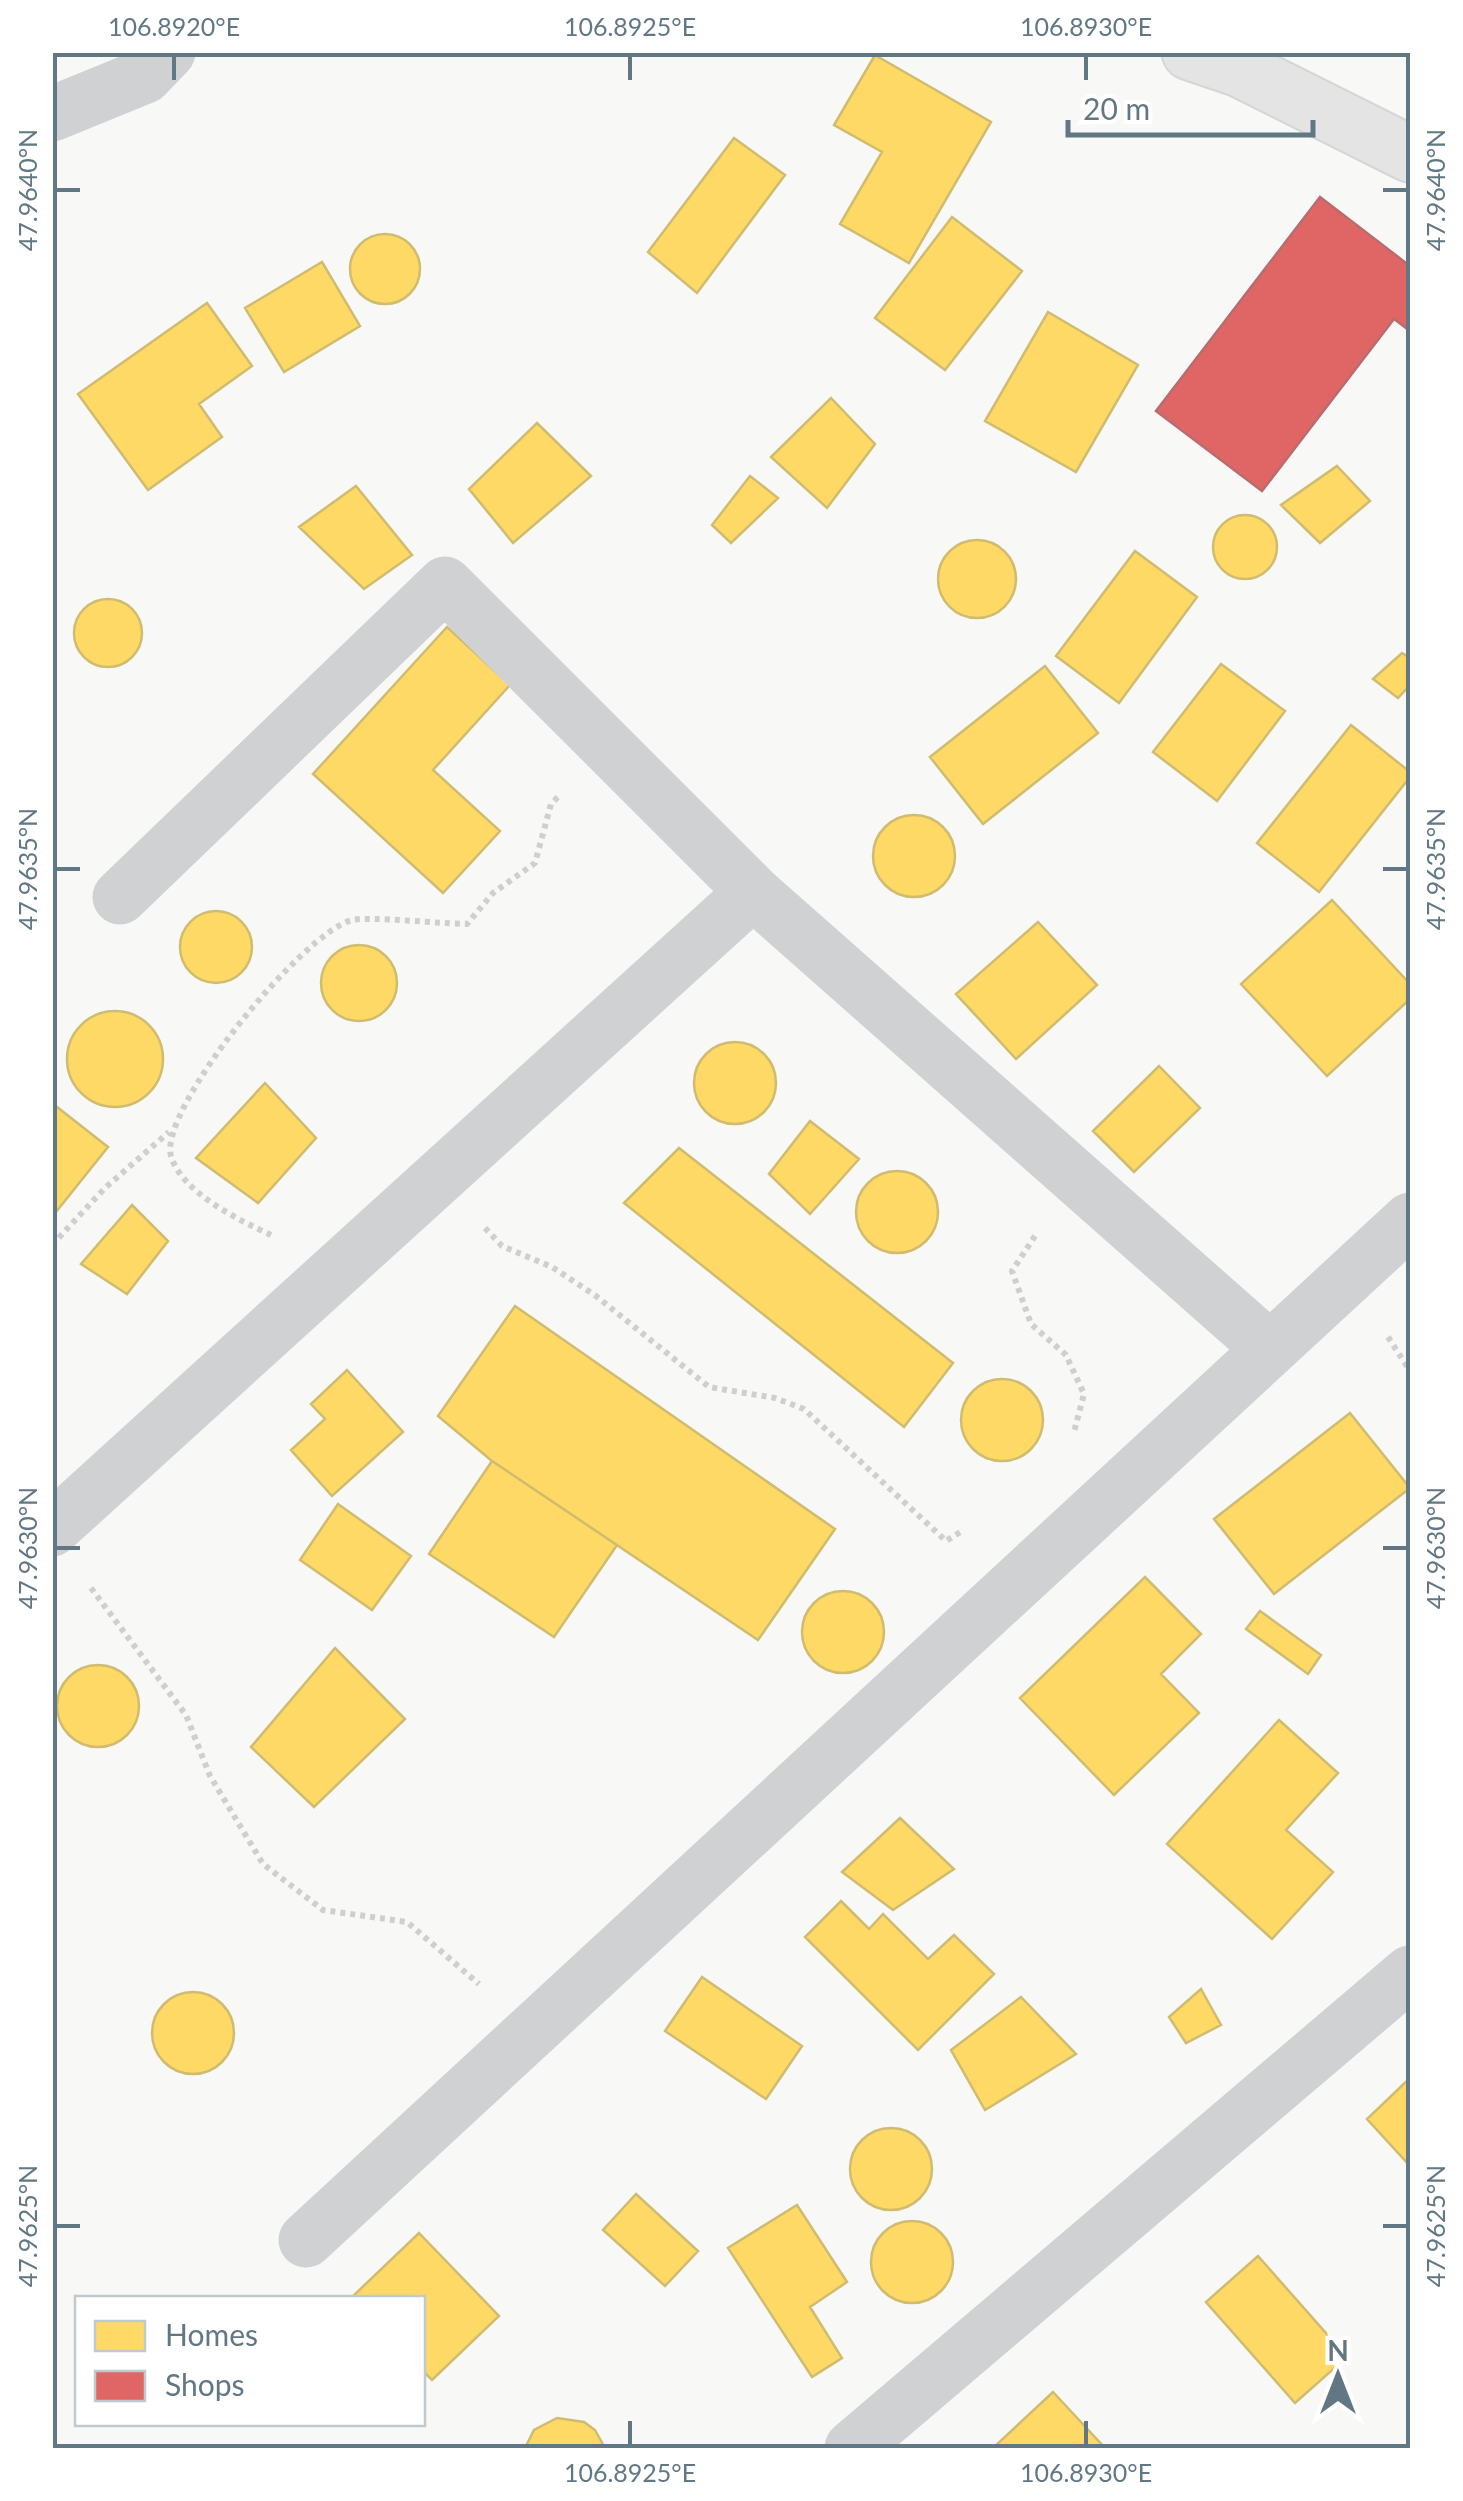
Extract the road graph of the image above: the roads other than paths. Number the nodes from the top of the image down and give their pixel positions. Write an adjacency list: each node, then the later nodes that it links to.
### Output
1 (168, 52): 3 (street)
2 (1190, 52): 4 (main road)
3 (52, 114)
4 (1410, 154)
5 (753, 892): 6 (street); 8 (street); 9 (street)
6 (120, 897)
7 (1410, 1220): 8 (street)
8 (1270, 1349): 11 (street)
9 (52, 1529)
10 (1410, 1972): 12 (street)
11 (306, 2240)
12 (852, 2448)

